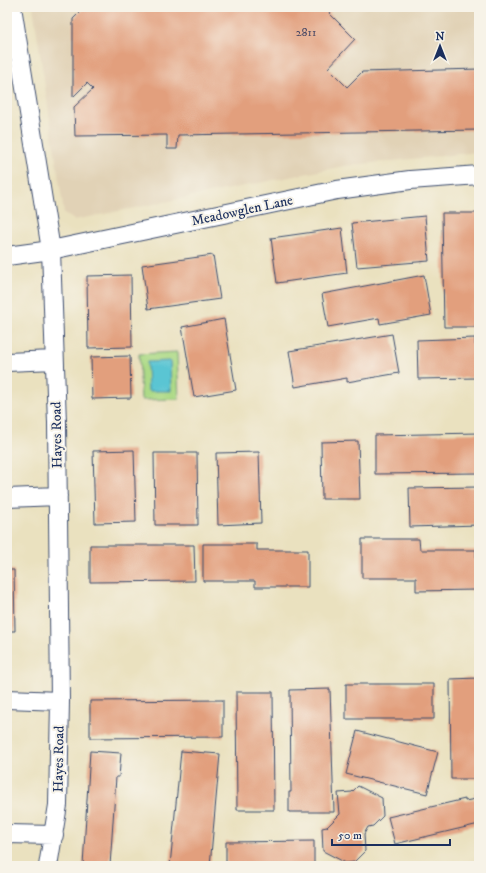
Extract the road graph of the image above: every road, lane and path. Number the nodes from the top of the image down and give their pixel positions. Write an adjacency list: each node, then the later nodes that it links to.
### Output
1 (12, 7): 3 (street, Hayes Road)
2 (479, 175): 3 (street, Meadowglen Lane)
3 (51, 250): 4 (street, Meadowglen Lane); 5 (street, Hayes Road)
4 (7, 256)
5 (54, 360): 6 (street); 7 (street, Hayes Road)
6 (7, 362)
7 (58, 496): 8 (street); 10 (street, Hayes Road)
8 (7, 498)
9 (7, 700): 10 (street)
10 (60, 701): 12 (street, Hayes Road)
11 (7, 834): 12 (street)
12 (54, 835): 13 (street, Hayes Road)
13 (48, 866)

